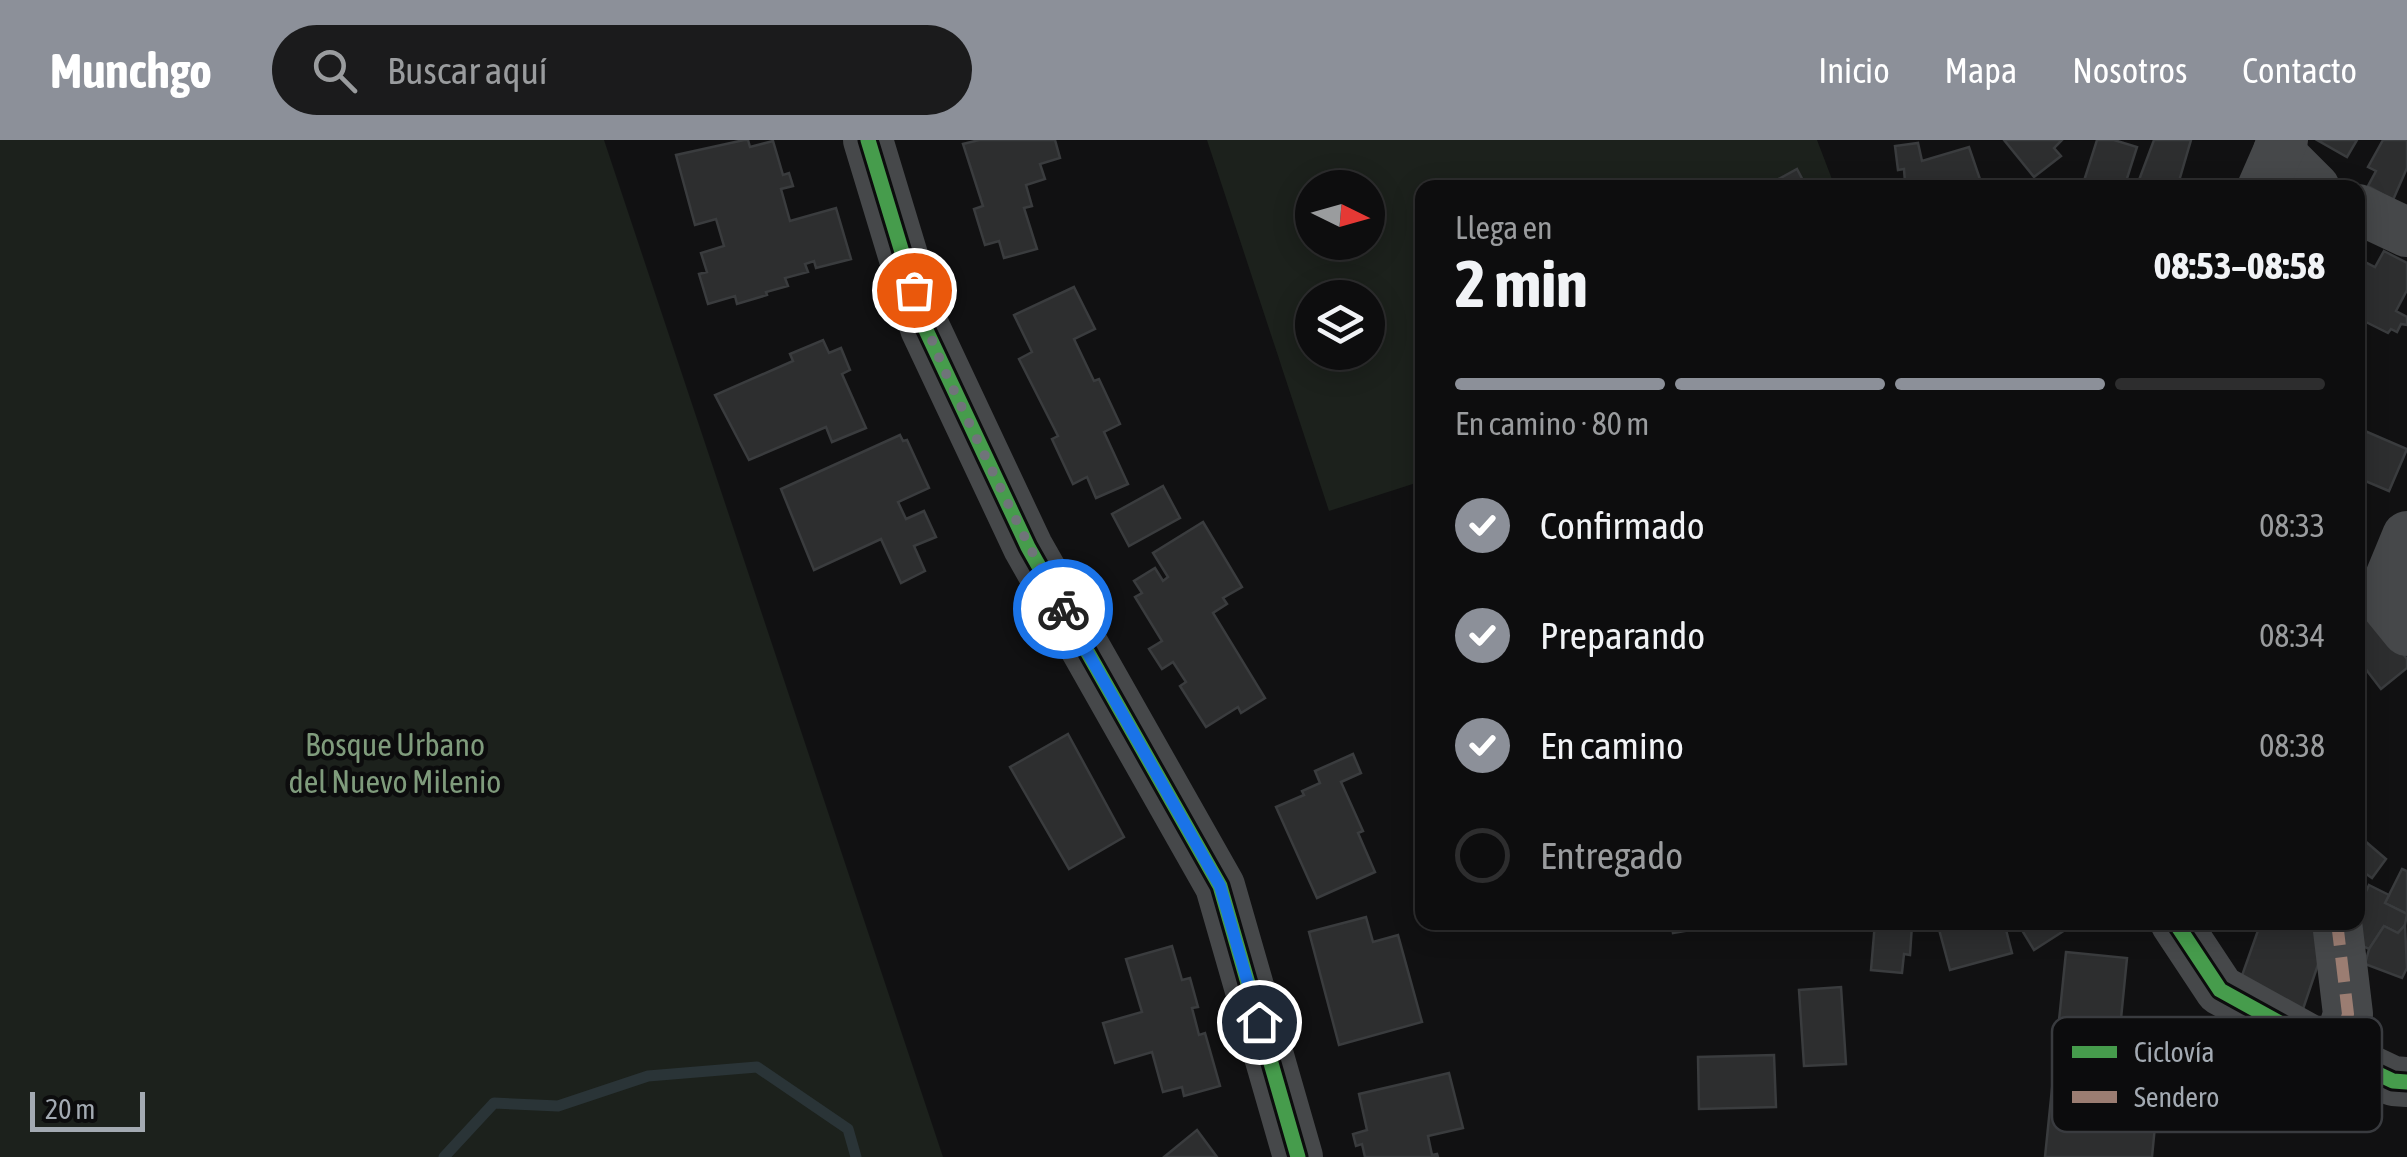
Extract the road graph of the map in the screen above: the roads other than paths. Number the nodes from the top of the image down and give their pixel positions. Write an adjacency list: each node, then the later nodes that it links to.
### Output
1 (868, 140): 14 (street)
2 (2274, 160): 3 (street)
3 (2304, 180)
4 (2365, 212): 5 (street)
5 (2407, 232)
6 (2407, 536): 7 (street)
7 (2407, 630)
8 (2180, 930): 10 (street)
9 (2338, 930): 11 (street)
10 (2269, 1017)
11 (2347, 1017)
12 (2382, 1076): 13 (street)
13 (2407, 1082)
14 (1298, 1157)

